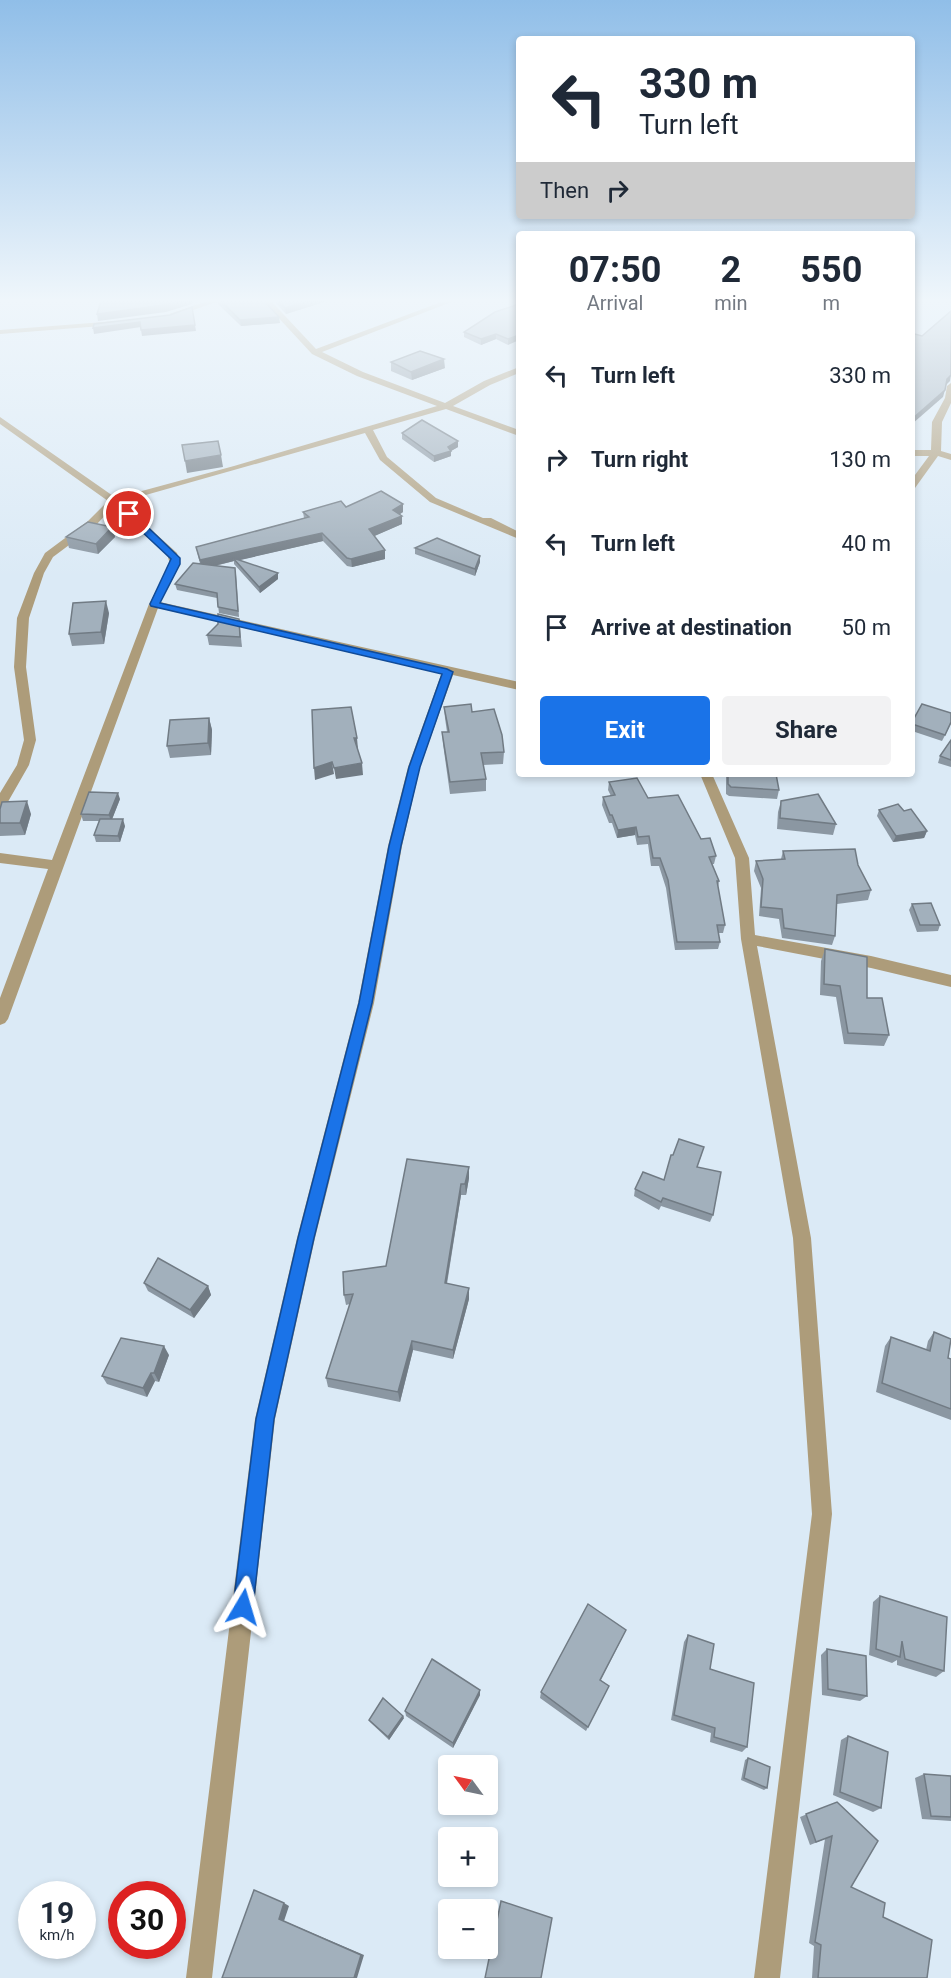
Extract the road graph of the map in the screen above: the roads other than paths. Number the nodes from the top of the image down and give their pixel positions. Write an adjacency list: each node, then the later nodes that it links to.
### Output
1 (412, 393): 4 (street)
2 (469, 393): 4 (street)
3 (950, 393): 9 (street)
4 (446, 406): 6 (street); 7 (street)
5 (0, 420): 12 (street)
6 (368, 429): 12 (street); 13 (street)
7 (516, 432)
8 (915, 453): 9 (street)
9 (936, 453): 10 (street); 11 (street)
10 (951, 457)
11 (915, 482)
12 (114, 501): 14 (street); 18 (street)
13 (516, 534)
14 (154, 604): 15 (street); 20 (street)
15 (447, 672): 16 (street); 24 (street)
16 (516, 686)
17 (707, 777): 21 (street)
18 (0, 804)
19 (0, 858): 20 (street)
20 (55, 865): 23 (street)
21 (748, 939): 22 (street); 25 (street)
22 (951, 981)
23 (0, 1019)
24 (200, 1978)
25 (767, 1978)

